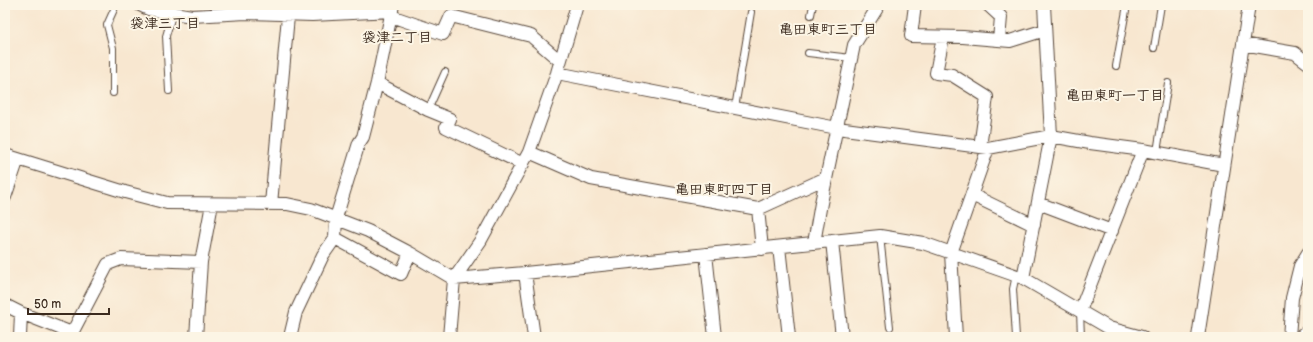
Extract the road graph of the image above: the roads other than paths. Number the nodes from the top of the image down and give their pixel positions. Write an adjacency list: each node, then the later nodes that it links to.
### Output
1 (116, 5): 32 (lane)
2 (140, 5): 14 (street)
3 (577, 5): 24 (street)
4 (813, 5): 16 (lane)
5 (879, 5): 23 (street)
6 (915, 5): 18 (street)
7 (988, 5): 19 (street)
8 (1044, 5): 17 (street)
9 (1127, 5): 26 (lane)
10 (1161, 5): 21 (lane)
11 (1249, 5): 20 (street)
12 (288, 10): 13 (street); 14 (street); 50 (street)
13 (392, 11): 24 (street); 29 (street)
14 (173, 12): 31 (lane)
15 (751, 12): 33 (lane)
16 (811, 15)
17 (1045, 30): 19 (street); 36 (street)
18 (943, 37): 19 (street); 37 (street)
19 (999, 40)
20 (1243, 44): 25 (street); 44 (street)
21 (1154, 48)
22 (808, 53): 23 (lane)
23 (851, 58): 35 (street)
24 (560, 61): 28 (street)
25 (1308, 63)
26 (1116, 66)
27 (445, 72): 34 (lane)
28 (557, 73): 33 (street); 39 (street)
29 (377, 83): 34 (street); 52 (street)
30 (1168, 83): 40 (lane)
31 (170, 91)
32 (113, 93)
33 (734, 108): 35 (street)
34 (428, 110): 43 (street)
35 (837, 128): 37 (street); 45 (street)
36 (1051, 136): 37 (street); 38 (street); 48 (street)
37 (984, 148): 46 (street)
38 (1143, 150): 40 (street); 54 (street)
39 (529, 152): 43 (street); 51 (street)
40 (1157, 152): 44 (street)
41 (5, 155): 42 (street)
42 (18, 159): 47 (street); 49 (street)
43 (523, 164): 68 (street)
44 (1224, 165): 86 (street)
45 (826, 178): 51 (street); 58 (street)
46 (972, 195): 53 (street); 62 (street)
47 (5, 197)
48 (1038, 203): 53 (street); 54 (street)
49 (212, 204): 50 (street); 65 (street)
50 (270, 204): 52 (street)
51 (758, 209): 60 (street)
52 (336, 218): 56 (street); 61 (street)
53 (1034, 225): 67 (street)
54 (1112, 231): 70 (street)
55 (880, 236): 57 (street); 62 (street); 72 (lane)
56 (335, 238): 61 (street); 76 (street)
57 (832, 241): 58 (street); 81 (street)
58 (814, 243): 59 (street)
59 (779, 247): 60 (street); 80 (street)
60 (762, 248): 64 (street)
61 (410, 253): 68 (street)
62 (951, 253): 67 (street); 82 (street)
63 (1308, 253): 87 (street)
64 (706, 254): 66 (street); 79 (street)
65 (201, 262): 71 (street); 75 (street)
66 (525, 273): 68 (street); 78 (street)
67 (1020, 277): 70 (street); 83 (lane)
68 (454, 279): 77 (street)
69 (5, 305): 71 (street)
70 (1080, 311): 84 (lane); 85 (street)
71 (21, 314): 74 (street)
72 (890, 327)
73 (1308, 331): 88 (street)
74 (20, 337)
75 (196, 337)
76 (290, 337)
77 (448, 337)
78 (534, 337)
79 (715, 337)
80 (789, 337)
81 (842, 337)
82 (956, 337)
83 (1016, 337)
84 (1080, 337)
85 (1142, 337)
86 (1198, 337)
87 (1289, 337)
88 (1300, 337)

